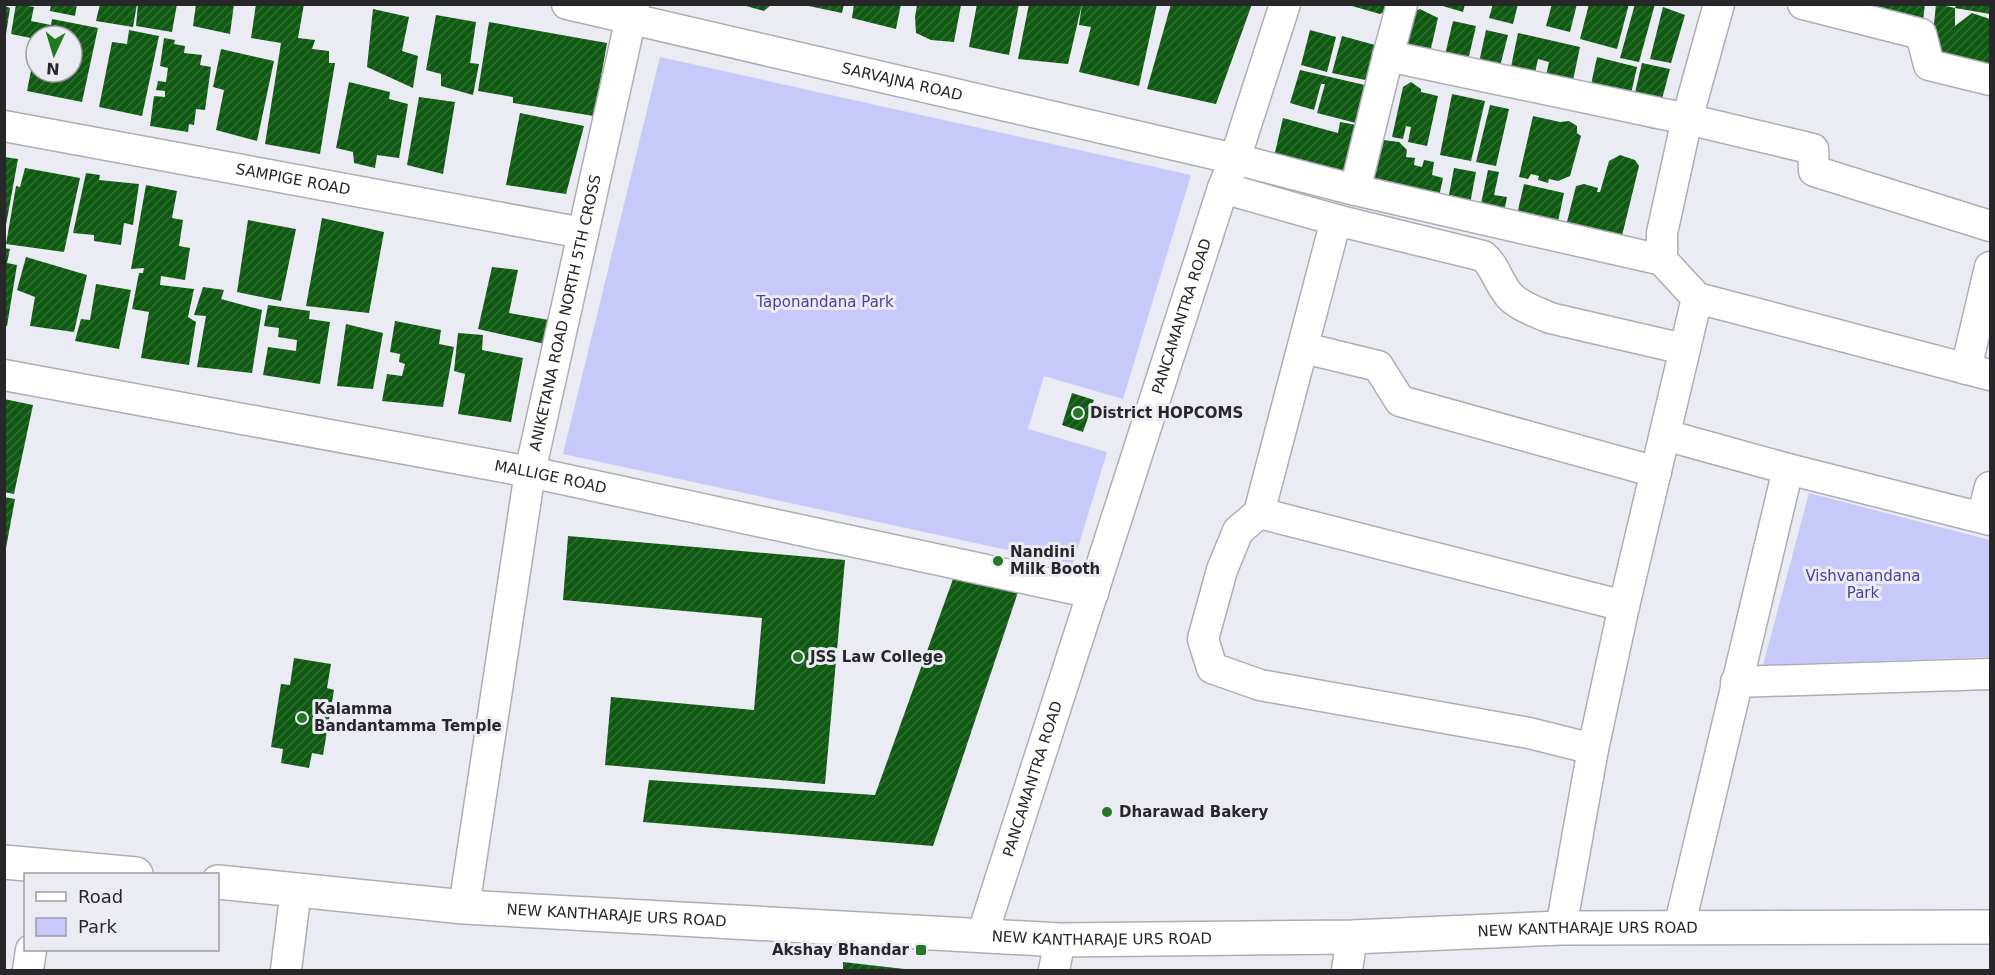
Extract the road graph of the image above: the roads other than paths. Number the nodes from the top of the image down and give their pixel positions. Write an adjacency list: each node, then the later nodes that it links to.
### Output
1 (567, 4): 6 (street, SARVAJNA ROAD)
2 (1285, 4): 11 (street, PANCAMANTRA ROAD)
3 (1402, 4): 7 (street)
4 (1719, 4): 9 (street)
5 (1803, 4): 8 (street)
6 (632, 11): 11 (street, SARVAJNA ROAD); 16 (street, ANIKETANA ROAD NORTH 5TH CROSS)
7 (1388, 56): 9 (street); 13 (street)
8 (1990, 80)
9 (1687, 119): 15 (street); 17 (street)
10 (4, 126): 16 (street, SAMPIGE ROAD)
11 (1235, 159): 12 (street, PANCAMANTRA ROAD); 13 (street, SARVAJNA ROAD)
12 (1222, 189): 14 (street); 31 (street, PANCAMANTRA ROAD)
13 (1355, 190): 17 (street, SARVAJNA ROAD)
14 (1336, 220): 20 (street); 21 (street)
15 (1990, 226)
16 (583, 233): 26 (street, ANIKETANA ROAD NORTH 5TH CROSS)
17 (1662, 260): 19 (street)
18 (1990, 267): 22 (street)
19 (1697, 298): 21 (street); 22 (street)
20 (1304, 348): 27 (street); 29 (street)
21 (1684, 349): 24 (street)
22 (1978, 372)
23 (4, 375): 26 (street, MALLIGE ROAD)
24 (1665, 435): 25 (street); 27 (street)
25 (1788, 469): 30 (street); 34 (street)
26 (530, 472): 31 (street, MALLIGE ROAD); 41 (street, ANIKETANA ROAD NORTH 5TH CROSS)
27 (1656, 472): 32 (street)
28 (1990, 487): 30 (street)
29 (1259, 513): 32 (street); 35 (street)
30 (1986, 519)
31 (1094, 593): 45 (street, PANCAMANTRA ROAD)
32 (1624, 606): 35 (street)
33 (1990, 674): 34 (street)
34 (1736, 682): 44 (street)
35 (1593, 749): 43 (street)
36 (4, 862): 37 (main road)
37 (42, 870): 38 (main road)
38 (112, 873)
39 (219, 882): 40 (main road, NEW KANTHARAJE URS ROAD)
40 (296, 889): 41 (main road, NEW KANTHARAJE URS ROAD); 50 (street)
41 (464, 907): 45 (main road, NEW KANTHARAJE URS ROAD)
42 (1990, 927): 44 (main road, NEW KANTHARAJE URS ROAD)
43 (1561, 928): 44 (main road, NEW KANTHARAJE URS ROAD); 46 (main road, NEW KANTHARAJE URS ROAD)
44 (1678, 928)
45 (982, 936): 48 (main road, NEW KANTHARAJE URS ROAD)
46 (1352, 937): 48 (main road, NEW KANTHARAJE URS ROAD); 51 (street)
47 (31, 951): 49 (street)
48 (1057, 955)
49 (28, 970)
50 (286, 970)
51 (1347, 970)

